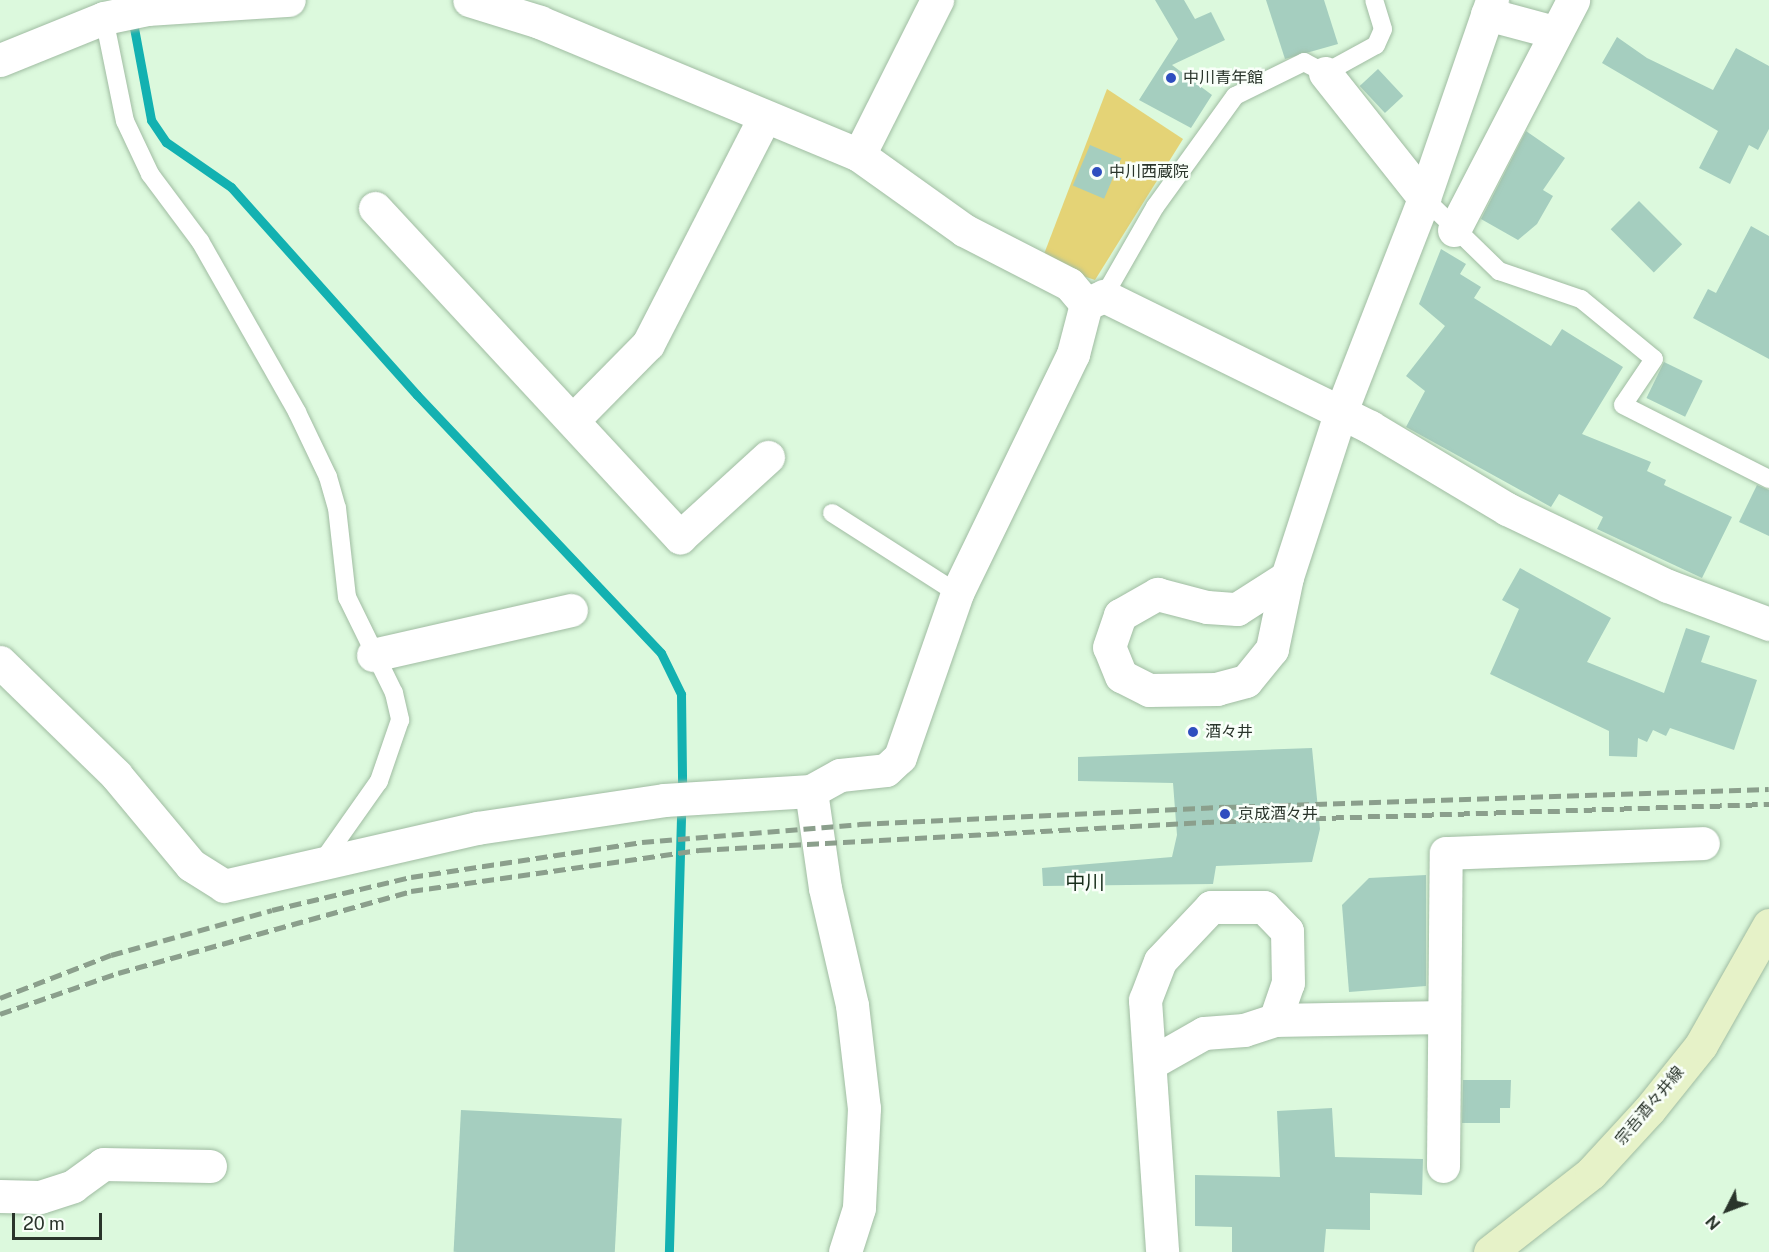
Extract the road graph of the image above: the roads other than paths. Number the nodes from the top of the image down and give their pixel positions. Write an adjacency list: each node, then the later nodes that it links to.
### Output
1 (289, 0): 7 (street)
2 (469, 0): 11 (street)
3 (937, 0): 12 (street)
4 (1374, 0): 10 (lane)
5 (1573, 0): 8 (street)
6 (1489, 7): 8 (street); 13 (street)
7 (104, 18): 9 (street); 26 (lane)
8 (1554, 32): 15 (street)
9 (0, 60)
10 (1325, 73): 13 (street); 16 (lane)
11 (764, 118): 12 (street); 18 (street)
12 (859, 155): 16 (street)
13 (1424, 198): 15 (lane); 17 (street)
14 (375, 208): 18 (street)
15 (1454, 230): 20 (lane)
16 (1095, 300): 17 (street); 23 (street)
17 (1340, 414): 22 (street); 25 (street)
18 (574, 419): 19 (street)
19 (768, 457)
20 (1769, 479)
21 (832, 513): 23 (lane)
22 (1287, 577): 22 (street)
23 (957, 593): 28 (street)
24 (571, 610): 26 (street)
25 (1769, 624)
26 (373, 655): 30 (lane)
27 (0, 662): 30 (street)
28 (811, 791): 30 (street); 38 (street)
29 (1703, 843): 32 (street)
30 (324, 859)
31 (1769, 925): 40 (main road, 宗吾酒々井線)
32 (1443, 1017): 33 (street); 36 (street)
33 (1275, 1020): 34 (street); 34 (street)
34 (1151, 1063): 39 (street)
35 (210, 1166): 37 (street)
36 (1443, 1166)
37 (0, 1196)
38 (845, 1252)
39 (1162, 1252)
40 (1491, 1252)

